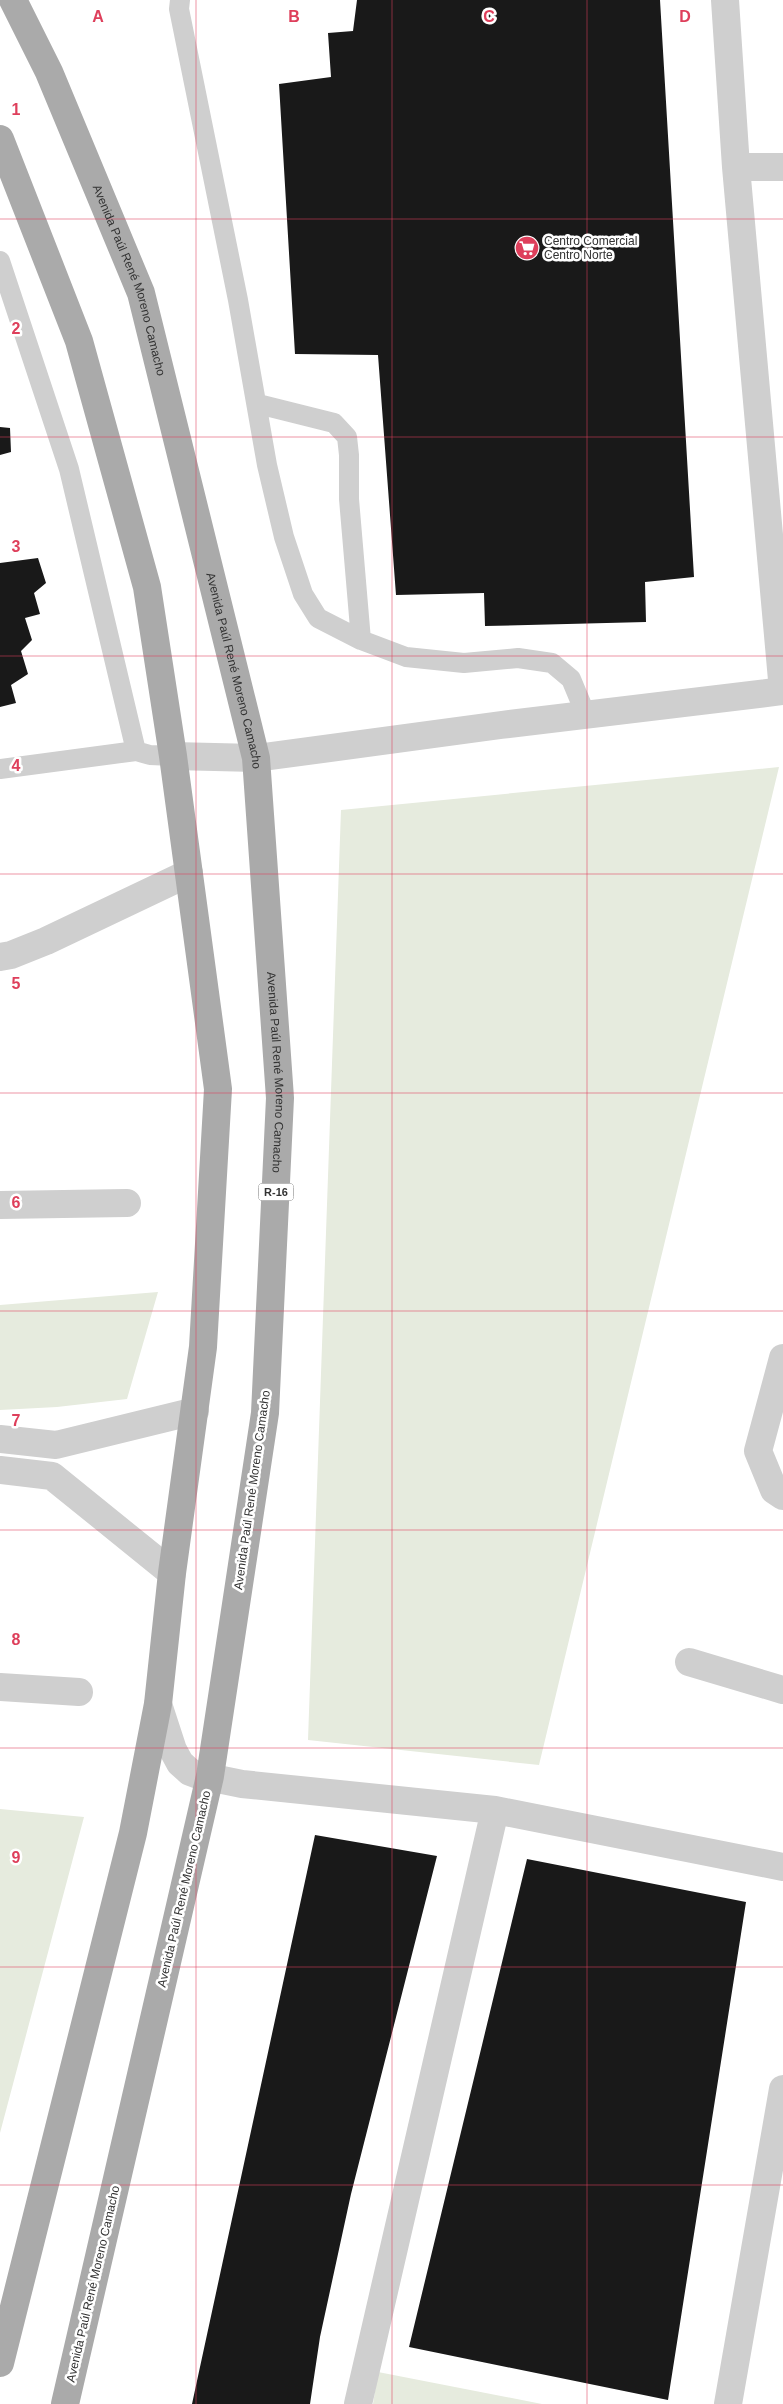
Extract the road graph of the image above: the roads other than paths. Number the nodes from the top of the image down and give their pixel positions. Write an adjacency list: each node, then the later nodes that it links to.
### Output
1 (13, 0): 14 (main road, Avenida Paúl René Moreno Camacho / R-16)
2 (180, 0): 8 (lane)
3 (725, 0): 5 (street)
4 (0, 140): 13 (main road)
5 (736, 167): 6 (street); 10 (street)
6 (783, 167)
7 (0, 261): 12 (lane)
8 (258, 404): 9 (lane); 9 (lane)
9 (361, 640): 11 (lane)
10 (783, 691): 11 (street)
11 (586, 715): 14 (street)
12 (136, 751): 13 (lane); 15 (lane)
13 (173, 756): 14 (street); 16 (main road)
14 (256, 758): 31 (main road, Avenida Paúl René Moreno Camacho / R-16)
15 (0, 769)
16 (189, 873): 17 (street); 21 (main road)
17 (0, 957)
18 (127, 1203): 19 (street)
19 (0, 1206)
20 (783, 1358): 24 (street)
21 (195, 1411): 22 (street); 25 (main road)
22 (0, 1439)
23 (0, 1470): 25 (street)
24 (783, 1496)
25 (172, 1573): 30 (main road)
26 (689, 1662): 28 (street)
27 (0, 1687): 29 (street)
28 (783, 1690)
29 (79, 1692)
30 (158, 1704): 31 (street); 35 (main road)
31 (210, 1776): 32 (street); 37 (main road, Avenida Paúl René Moreno Camacho / R-16)
32 (495, 1810): 33 (street); 41 (street)
33 (783, 1867)
34 (783, 2090): 42 (street)
35 (16, 2295): 36 (main road); 38 (main road)
36 (0, 2326)
37 (78, 2350): 39 (main road, Avenida Paúl René Moreno Camacho / R-16); 40 (main road)
38 (0, 2363)
39 (65, 2404)
40 (86, 2404)
41 (358, 2404)
42 (728, 2404)

